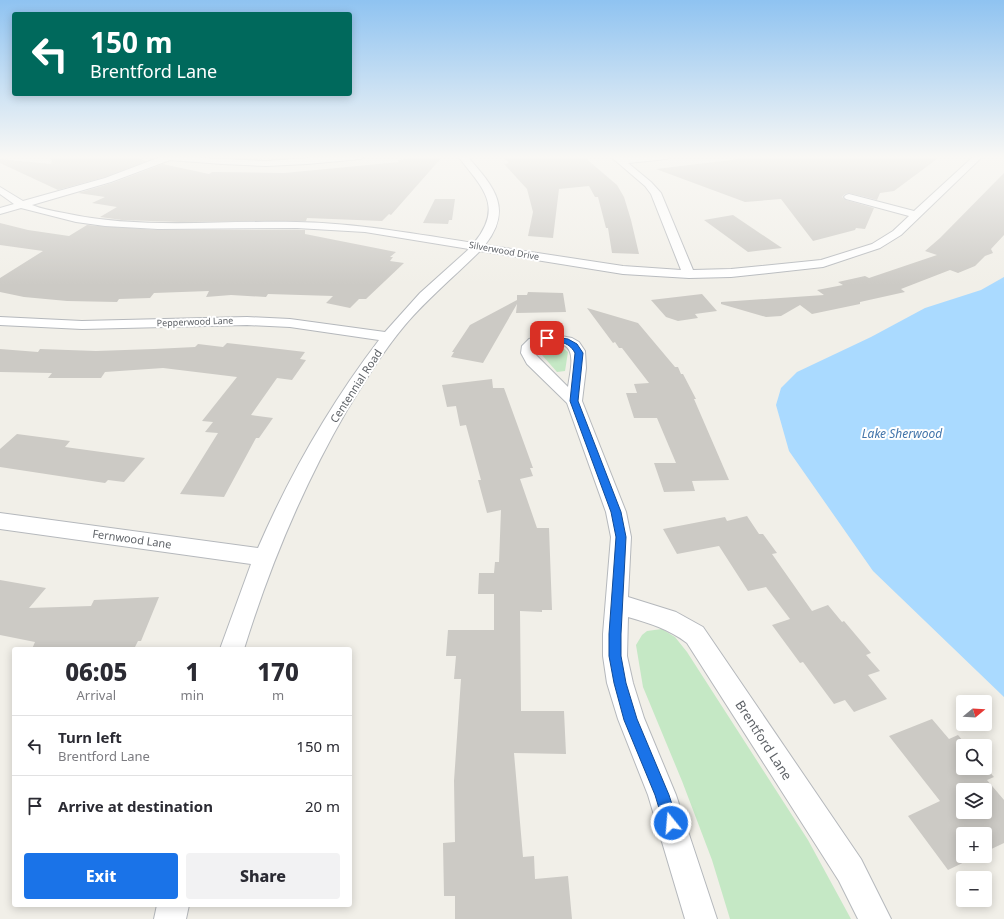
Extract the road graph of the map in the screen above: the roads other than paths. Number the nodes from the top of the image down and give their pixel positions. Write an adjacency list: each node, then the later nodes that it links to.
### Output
1 (13, 199): 7 (street, Silverwood Drive)
2 (43, 199): 7 (street)
3 (493, 199): 10 (street, Centennial Road)
4 (658, 199): 11 (street)
5 (856, 199): 9 (street)
6 (935, 199): 9 (street, Silverwood Drive)
7 (22, 205): 8 (street); 10 (street, Silverwood Drive)
8 (0, 211)
9 (917, 216): 11 (street, Silverwood Drive)
10 (477, 246): 11 (street, Silverwood Drive); 13 (street, Centennial Road)
11 (689, 274)
12 (0, 321): 13 (street, Pepperwood Lane)
13 (389, 337): 16 (street, Centennial Road)
14 (574, 401): 17 (street)
15 (0, 521): 16 (street, Fernwood Lane)
16 (264, 558): 18 (street, Centennial Road)
17 (617, 604): 21 (street); 22 (street, Brentford Lane)
18 (233, 647)
19 (173, 907): 20 (street)
20 (170, 919)
21 (701, 919)
22 (875, 919)

